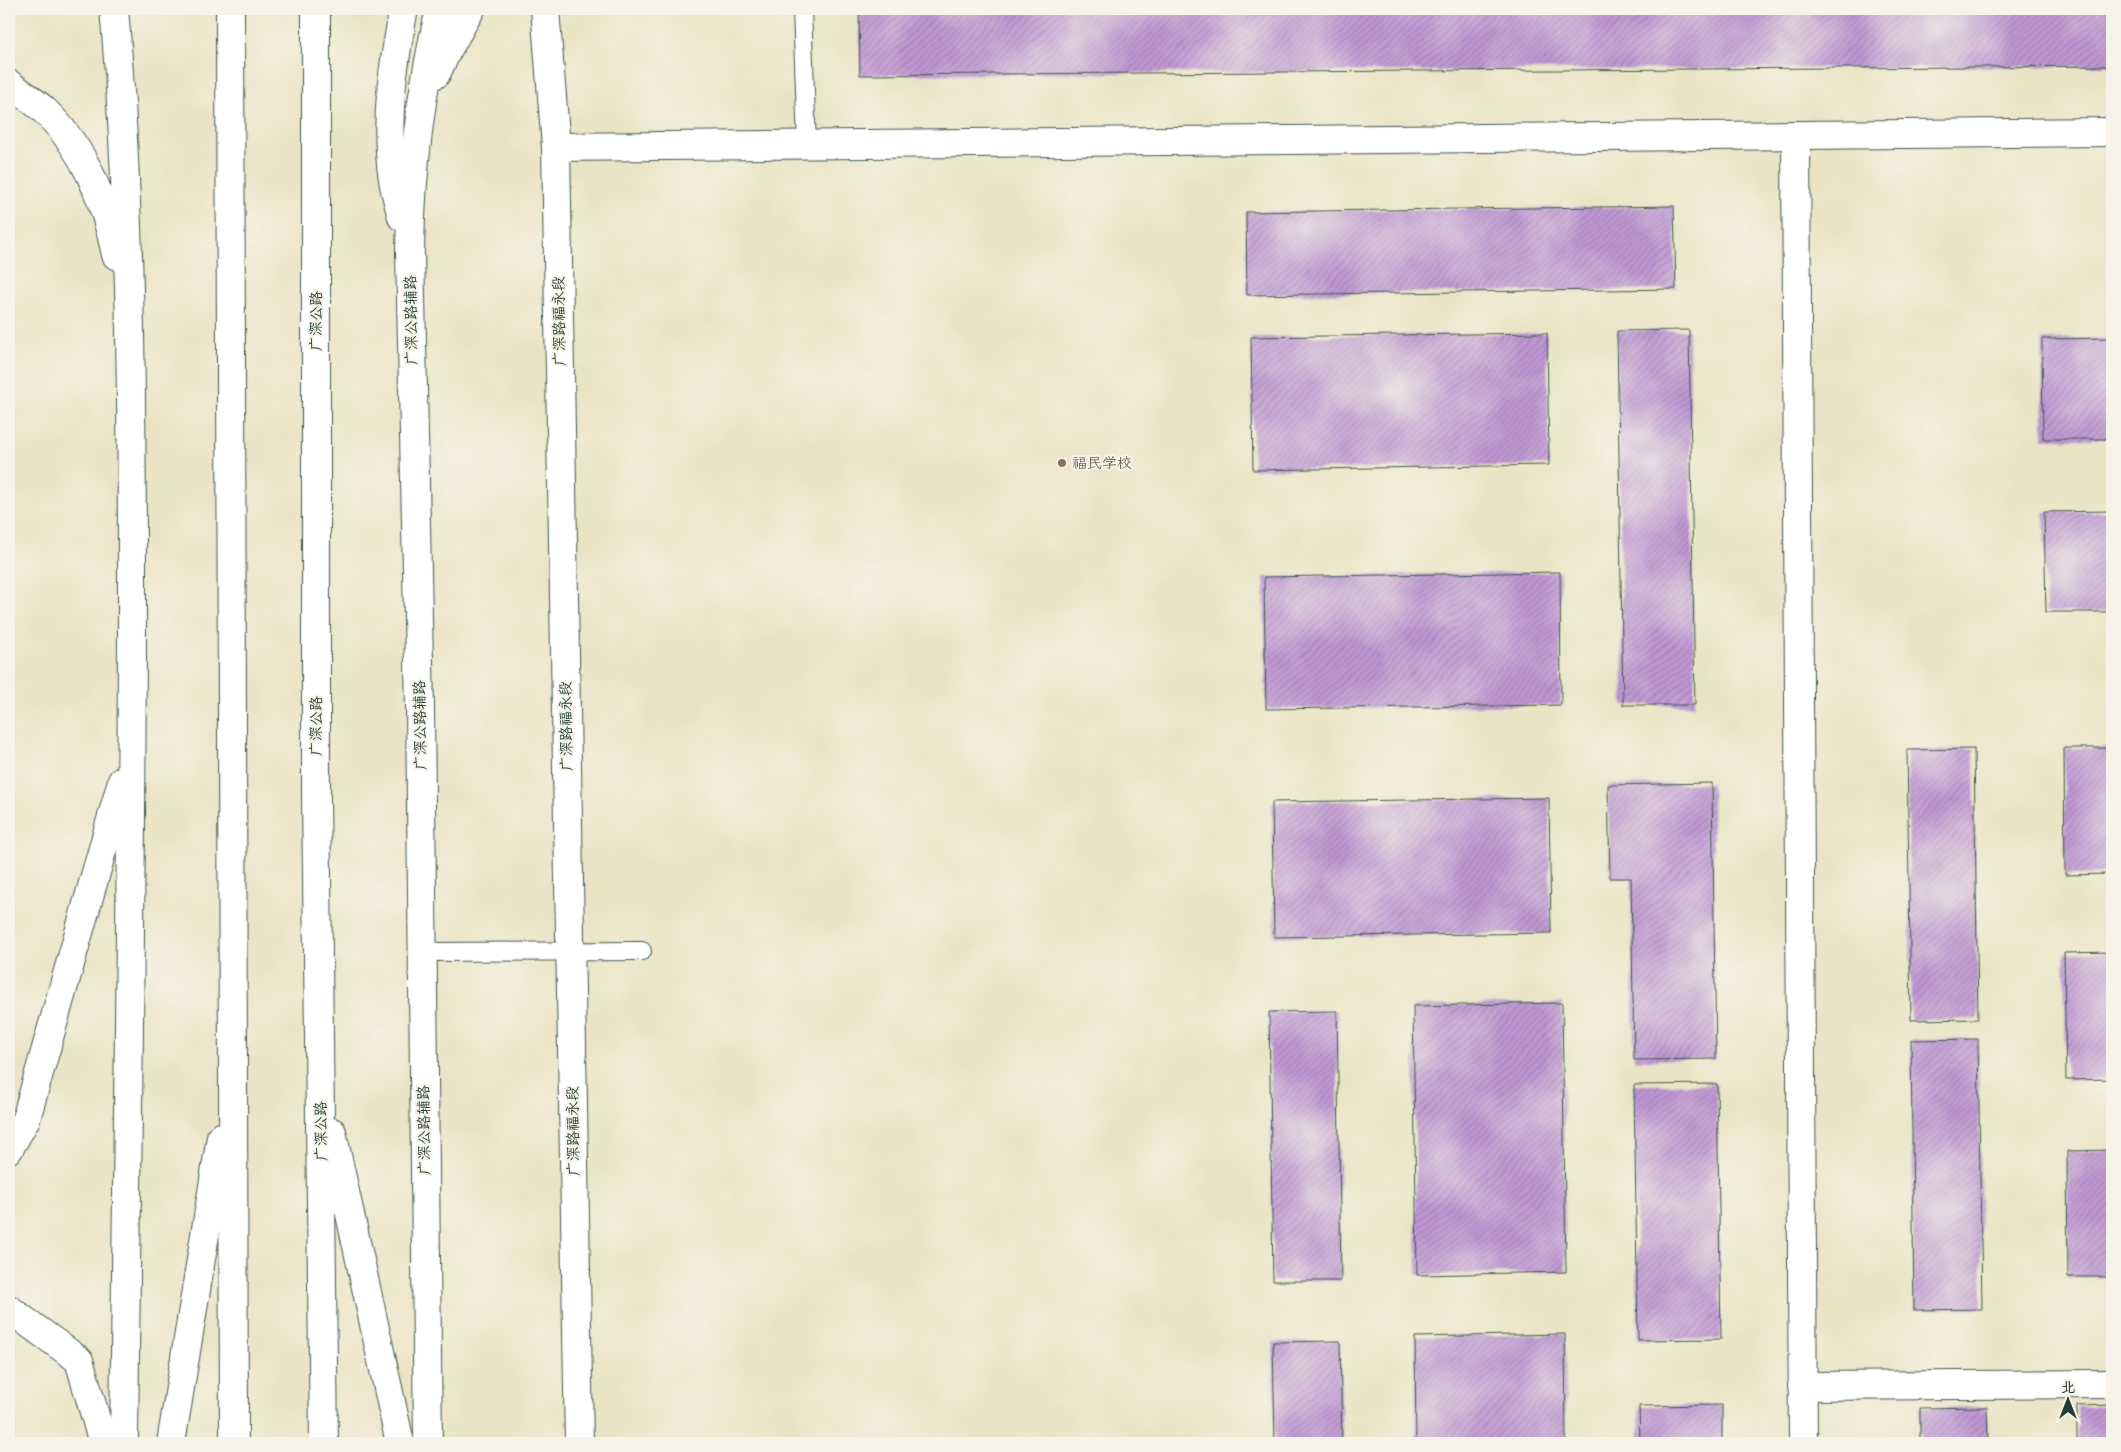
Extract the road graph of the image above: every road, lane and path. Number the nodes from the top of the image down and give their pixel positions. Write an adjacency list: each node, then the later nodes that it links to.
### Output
1 (230, 9): 21 (main road)
2 (316, 9): 22 (main road, 广深公路)
3 (404, 9): 15 (main road)
4 (440, 9): 10 (main road, 广深公路辅路)
5 (471, 9): 10 (main road)
6 (545, 9): 14 (main road, 广深路福永段)
7 (802, 9): 13 (lane)
8 (115, 16): 16 (main road)
9 (9, 84): 16 (main road)
10 (417, 127): 15 (main road, 广深公路辅路)
11 (2112, 132): 12 (main road)
12 (1796, 135): 13 (main road); 26 (main road)
13 (807, 145): 14 (main road)
14 (556, 148): 20 (main road, 广深路福永段)
15 (410, 252): 19 (main road, 广深公路辅路)
16 (132, 351): 17 (main road)
17 (132, 746): 23 (main road); 28 (main road)
18 (642, 951): 20 (lane)
19 (422, 952): 20 (lane); 33 (main road, 广深公路辅路)
20 (570, 952): 34 (main road, 广深路福永段)
21 (234, 1057): 29 (main road); 30 (main road)
22 (320, 1076): 31 (main road, 广深公路); 32 (main road)
23 (9, 1149)
24 (9, 1309): 27 (main road)
25 (2112, 1384): 26 (main road)
26 (1802, 1386): 35 (main road)
27 (103, 1443)
28 (124, 1443)
29 (171, 1443)
30 (234, 1443)
31 (324, 1443)
32 (400, 1443)
33 (428, 1443)
34 (578, 1443)
35 (1803, 1443)

